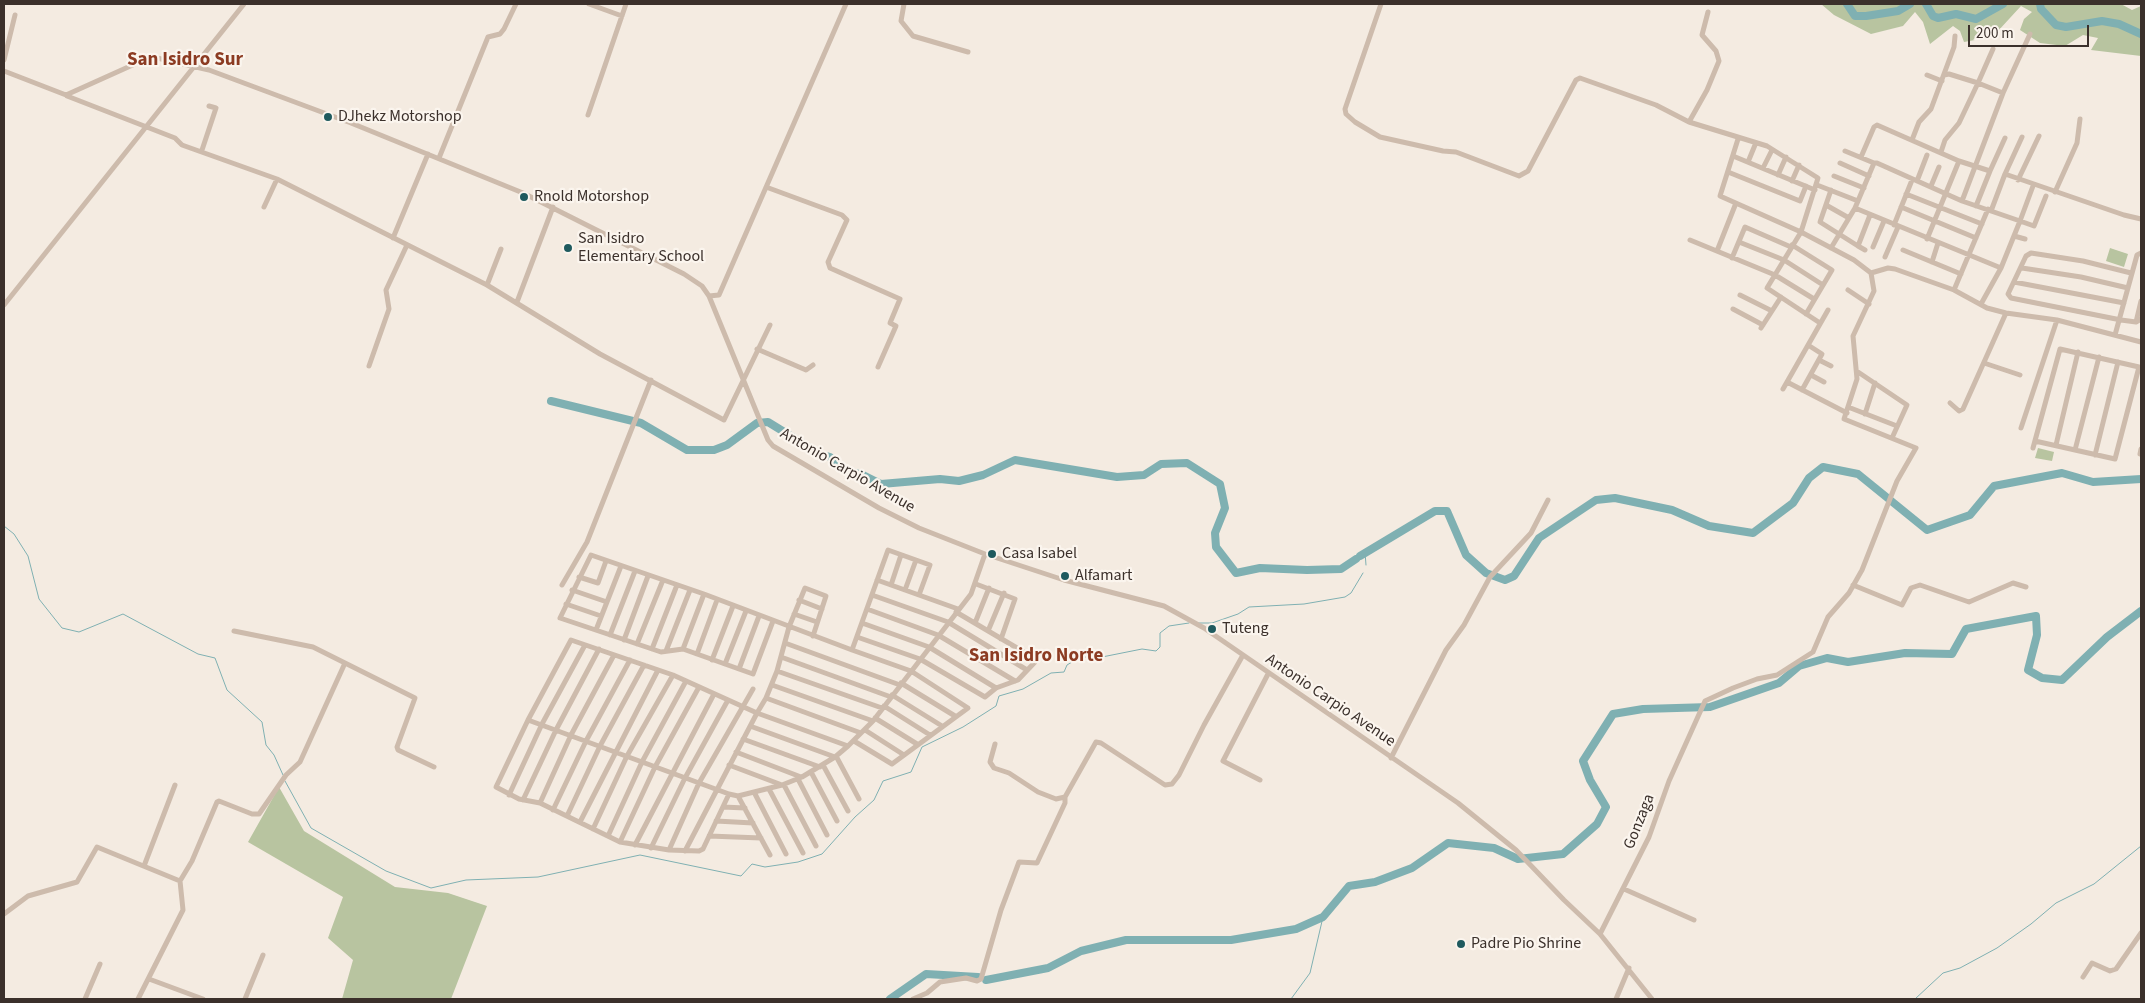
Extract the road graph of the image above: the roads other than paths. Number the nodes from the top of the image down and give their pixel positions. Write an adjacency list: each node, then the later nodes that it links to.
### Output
1 (244, 4): 16 (street)
2 (516, 4): 43 (street)
3 (589, 4): 10 (street)
4 (626, 4): 10 (street)
5 (846, 4): 65 (street)
6 (904, 4): 14 (street)
7 (1381, 4): 26 (street)
8 (1708, 12): 26 (street)
9 (15, 15): 15 (street)
10 (622, 16): 24 (street)
11 (2030, 34): 21 (street)
12 (1955, 36): 19 (street)
13 (1993, 49): 20 (street)
14 (968, 52)
15 (4, 60)
16 (194, 68): 22 (street, Antonio Carpio Avenue); 27 (street); 38 (street, Antonio Carpio Avenue)
17 (4, 71): 22 (street)
18 (1927, 75): 19 (street)
19 (1943, 78): 20 (street); 32 (street)
20 (1978, 83): 21 (street); 37 (street)
21 (2003, 93): 49 (street)
22 (66, 95): 27 (street)
23 (209, 106): 34 (street)
24 (588, 115)
25 (2080, 119): 69 (street)
26 (1689, 122): 31 (street)
27 (146, 127): 34 (street); 138 (street)
28 (2039, 136): 60 (street)
29 (2005, 138): 52 (street)
30 (2022, 138): 54 (street)
31 (1738, 139): 33 (street); 39 (street)
32 (1912, 140): 37 (street); 42 (street)
33 (1755, 144): 35 (street); 45 (street)
34 (202, 150): 58 (street)
35 (1772, 150): 40 (street); 51 (street)
36 (1845, 151): 42 (street)
37 (1941, 152): 44 (street)
38 (428, 154): 43 (street, Antonio Carpio Avenue); 95 (street)
39 (1733, 156): 45 (street); 53 (street)
40 (1786, 156): 48 (street); 55 (street)
41 (1927, 156): 59 (street)
42 (1861, 157): 47 (street)
43 (439, 158): 80 (street, Antonio Carpio Avenue)
44 (1959, 161): 49 (street); 71 (street)
45 (1748, 162): 51 (street)
46 (1840, 163): 57 (street)
47 (1874, 163): 57 (street); 59 (street)
48 (1799, 166): 61 (street); 66 (street)
49 (1974, 166): 52 (street); 74 (street)
50 (1939, 167): 63 (street)
51 (1763, 168): 55 (street)
52 (1990, 171): 77 (street)
53 (1728, 172): 62 (street); 75 (street)
54 (2005, 174): 60 (street); 83 (street)
55 (1778, 175): 61 (street)
56 (1834, 176): 67 (street)
57 (1868, 176): 67 (street)
58 (277, 179): 79 (street); 95 (street)
59 (1915, 180): 63 (street); 70 (street)
60 (2018, 180): 64 (street)
61 (1792, 181): 62 (street)
62 (1806, 186): 66 (street)
63 (1931, 186): 71 (street)
64 (2033, 186): 69 (street); 88 (street)
65 (766, 187): 130 (street); 161 (street)
66 (1816, 188): 68 (street); 92 (street)
67 (1864, 188): 73 (street)
68 (1831, 190): 73 (street); 76 (street)
69 (2055, 192): 86 (street)
70 (1906, 194): 78 (street); 82 (street)
71 (1947, 194): 74 (street); 82 (street)
72 (2046, 196): 88 (street)
73 (1858, 201): 81 (street)
74 (1962, 201): 77 (street)
75 (1736, 203): 92 (street); 110 (street)
76 (1826, 205): 85 (street); 93 (street)
77 (1976, 206): 83 (street)
78 (1901, 207): 89 (street); 91 (street)
79 (264, 208)
80 (553, 208): 130 (street, Antonio Carpio Avenue); 134 (street)
81 (1855, 208): 84 (street); 85 (street)
82 (1940, 208): 89 (street); 90 (street)
83 (1989, 210): 88 (street); 90 (street)
84 (1870, 215): 87 (street); 104 (street)
85 (1850, 218): 93 (street)
86 (2141, 219)
87 (1884, 221): 91 (street); 105 (street)
88 (2020, 221): 94 (street)
89 (1935, 222): 96 (street); 97 (street)
90 (1982, 224): 96 (street)
91 (1896, 226): 97 (street); 113 (street)
92 (1801, 232): 103 (street); 106 (street)
93 (1840, 234): 104 (street); 106 (street)
94 (2014, 236): 98 (street); 117 (street)
95 (393, 238): 102 (street)
96 (1976, 238): 112 (street)
97 (1927, 239): 101 (street)
98 (2025, 239)
99 (1690, 240): 110 (street)
100 (1739, 242): 103 (street); 114 (street); 115 (street)
101 (1938, 244): 112 (street); 116 (street)
102 (406, 245): 124 (street); 159 (street)
103 (1792, 246): 115 (street); 125 (street)
104 (1858, 246): 108 (street)
105 (1873, 247)
106 (1831, 248): 119 (street)
107 (501, 249): 124 (street)
108 (1865, 250)
109 (1903, 250): 116 (street)
110 (1717, 251): 114 (street)
111 (2141, 253): 120 (street)
112 (1969, 255): 117 (street); 121 (street)
113 (1885, 257)
114 (1732, 258): 122 (street)
115 (1784, 260): 122 (street); 125 (street)
116 (1932, 262): 121 (street)
117 (2001, 268): 137 (street)
118 (2022, 268): 120 (street); 123 (street); 126 (street)
119 (1871, 273): 128 (street); 136 (street)
120 (2131, 273): 126 (street)
121 (1961, 274): 128 (street)
122 (1775, 275): 131 (street); 132 (street)
123 (2014, 282): 135 (street); 145 (street)
124 (487, 285): 134 (street)
125 (1823, 285): 132 (street)
126 (2128, 288): 135 (street)
127 (1848, 290): 136 (street)
128 (1954, 290): 137 (street)
129 (1740, 294): 141 (street)
130 (709, 296): 165 (street, Antonio Carpio Avenue)
131 (1780, 297): 141 (street); 143 (street)
132 (1814, 299): 143 (street)
133 (2141, 301): 146 (street)
134 (517, 302): 166 (street)
135 (2124, 303): 145 (street)
136 (1869, 304): 162 (street)
137 (1981, 304): 142 (street)
138 (4, 305)
139 (1734, 309): 141 (street)
140 (1828, 310): 147 (street)
141 (1772, 311)
142 (2006, 313): 144 (street); 157 (street)
143 (1806, 314): 147 (street)
144 (2057, 320): 149 (street); 177 (street)
145 (2121, 320): 146 (street); 149 (street)
146 (2139, 321)
147 (1820, 323): 151 (street)
148 (770, 325): 152 (street)
149 (2115, 335): 150 (street)
150 (2141, 342)
151 (1808, 346): 155 (street); 167 (street)
152 (757, 349): 158 (street); 165 (street)
153 (2078, 352): 154 (street); 179 (street); 180 (street)
154 (2099, 357): 156 (street); 182 (street)
155 (1819, 360): 160 (street); 163 (street)
156 (2118, 362): 170 (street); 183 (street)
157 (1984, 363): 164 (street); 173 (street)
158 (813, 365)
159 (369, 366)
160 (1832, 366)
161 (878, 367)
162 (1858, 372): 169 (street); 174 (street)
163 (1810, 375): 168 (street); 172 (street)
164 (2020, 375)
165 (743, 379): 166 (street); 185 (street, Antonio Carpio Avenue)
166 (651, 380): 196 (street)
167 (1788, 382): 171 (street); 172 (street)
168 (1824, 382)
169 (1875, 383): 175 (street); 176 (street)
170 (2138, 385): 183 (street)
171 (1783, 389)
172 (1802, 390): 174 (street)
173 (1950, 403)
174 (1847, 410): 175 (street); 178 (street)
175 (1865, 414): 176 (street)
176 (1897, 426): 178 (street)
177 (2021, 428)
178 (1892, 438): 199 (street)
179 (2036, 441): 180 (street); 181 (street)
180 (2056, 446): 182 (street)
181 (2033, 448)
182 (2075, 450): 183 (street)
183 (2095, 455)
184 (1548, 500): 298 (street)
185 (985, 554): 195 (street); 247 (street, Antonio Carpio Avenue)
186 (901, 555): 187 (street); 194 (street); 198 (street)
187 (916, 560): 204 (street); 208 (street)
188 (606, 561): 189 (street); 192 (street); 192 (street)
189 (620, 566): 190 (street); 211 (street)
190 (635, 571): 191 (street); 230 (street)
191 (648, 576): 193 (street); 235 (street)
192 (579, 577): 202 (street)
193 (663, 580): 197 (street); 238 (street)
194 (877, 580): 198 (street); 207 (street)
195 (976, 584): 201 (street); 216 (street)
196 (562, 585)
197 (677, 585): 203 (street); 240 (street)
198 (891, 585): 204 (street)
199 (1853, 585): 200 (street); 347 (street, Gonzaga)
200 (2026, 587)
201 (989, 588): 205 (street); 225 (street)
202 (572, 590): 211 (street); 212 (street)
203 (690, 590): 206 (street); 244 (street)
204 (905, 590): 208 (street)
205 (1004, 593): 229 (street); 234 (street)
206 (704, 594): 209 (street); 241 (street)
207 (872, 595): 215 (street); 223 (street)
208 (919, 595): 216 (street)
209 (718, 600): 213 (street); 245 (street)
210 (799, 600): 214 (street); 214 (street); 218 (street)
211 (606, 602): 219 (street)
212 (566, 604): 219 (street); 227 (street)
213 (733, 606): 217 (street); 251 (street)
214 (822, 609): 222 (street)
215 (867, 609): 224 (street); 231 (street)
216 (957, 610): 223 (street); 225 (street)
217 (746, 611): 220 (street); 253 (street)
218 (794, 614): 222 (street); 226 (street)
219 (601, 616): 227 (street)
220 (759, 616): 221 (street); 255 (street)
221 (774, 621): 226 (street); 255 (street)
222 (817, 622): 232 (street)
223 (948, 622): 231 (street); 257 (street)
224 (862, 623): 233 (street); 239 (street)
225 (975, 623): 229 (street)
226 (789, 627): 232 (street); 236 (street)
227 (596, 630): 230 (street)
228 (234, 631): 252 (street)
229 (988, 631): 234 (street)
230 (610, 635): 235 (street)
231 (938, 635): 239 (street); 263 (street)
232 (813, 636): 243 (street)
233 (857, 636): 243 (street); 249 (street)
234 (1001, 639): 257 (street)
235 (624, 640): 238 (street)
236 (785, 643): 248 (street); 264 (street)
237 (585, 644): 242 (street); 277 (street); 279 (street)
238 (637, 644): 240 (street)
239 (929, 647): 249 (street); 267 (street)
240 (652, 649): 244 (street)
241 (683, 649): 244 (street); 245 (street)
242 (599, 650): 246 (street); 282 (street)
243 (852, 650): 258 (street)
244 (666, 651)
245 (697, 654): 251 (street)
246 (614, 655): 250 (street); 284 (street)
247 (1243, 655): 260 (street, Antonio Carpio Avenue); 318 (street)
248 (781, 657): 259 (street); 270 (street)
249 (920, 659): 258 (street); 267 (street)
250 (630, 660): 254 (street); 287 (street)
251 (712, 660): 253 (street)
252 (345, 663): 303 (street); 346 (street)
253 (725, 664): 255 (street)
254 (644, 665): 256 (street); 291 (street)
255 (739, 669)
256 (658, 670): 261 (street); 293 (street)
257 (1027, 670): 263 (street)
258 (910, 671): 264 (street); 276 (street)
259 (776, 672): 265 (street); 274 (street)
260 (1268, 674): 298 (street, Antonio Carpio Avenue); 308 (street)
261 (673, 675): 262 (street); 296 (street)
262 (686, 681): 266 (street); 299 (street)
263 (1015, 681): 267 (street)
264 (901, 684): 270 (street); 276 (street)
265 (772, 685): 271 (street); 278 (street)
266 (699, 687): 269 (street); 301 (street)
267 (996, 688)
268 (753, 689): 273 (street)
269 (714, 694): 272 (street); 304 (street)
270 (892, 696): 274 (street); 281 (street)
271 (766, 698): 275 (street); 283 (street)
272 (728, 700): 273 (street); 306 (street)
273 (742, 707): 275 (street); 309 (street)
274 (883, 707): 278 (street); 285 (street)
275 (757, 713): 280 (street); 292 (street)
276 (955, 716): 281 (street)
277 (528, 720): 279 (street); 316 (street)
278 (874, 720): 283 (street); 289 (street)
279 (542, 724): 282 (street); 316 (street)
280 (750, 726): 286 (street); 297 (street)
281 (942, 726): 285 (street)
282 (556, 730): 284 (street); 320 (street)
283 (863, 732): 288 (street); 295 (street)
284 (571, 735): 287 (street); 321 (street)
285 (930, 735): 289 (street)
286 (743, 739): 294 (street); 302 (street)
287 (586, 741): 291 (street); 324 (street)
288 (854, 741): 292 (street); 295 (street)
289 (917, 744): 295 (street)
290 (995, 744): 318 (street)
291 (600, 746): 293 (street); 326 (street)
292 (848, 746): 297 (street)
293 (614, 751): 296 (street); 329 (street)
294 (736, 752): 300 (street); 307 (street)
295 (904, 755)
296 (627, 756): 299 (street); 331 (street)
297 (835, 757): 302 (street); 319 (street)
298 (1391, 758): 351 (street, Antonio Carpio Avenue)
299 (642, 762): 301 (street); 333 (street)
300 (729, 765): 311 (street); 313 (street)
301 (655, 766): 304 (street); 336 (street)
302 (821, 766): 305 (street); 325 (street)
303 (434, 767)
304 (671, 772): 306 (street); 337 (street)
305 (811, 772): 307 (street); 328 (street)
306 (685, 778): 309 (street); 339 (street)
307 (800, 778): 311 (street); 332 (street)
308 (1260, 780)
309 (699, 783): 313 (street); 340 (street)
310 (175, 785): 345 (street)
311 (783, 785): 312 (street); 338 (street)
312 (769, 788): 314 (street); 342 (street)
313 (716, 789): 315 (street); 341 (street)
314 (754, 792): 317 (street); 343 (street)
315 (729, 794): 317 (street); 322 (street)
316 (509, 795): 320 (street)
317 (738, 796): 323 (street)
318 (1064, 797): 361 (street)
319 (859, 799)
320 (523, 800): 321 (street)
321 (540, 803): 324 (street)
322 (723, 807): 323 (street); 327 (street)
323 (745, 808): 330 (street)
324 (554, 810): 326 (street)
325 (848, 811)
326 (567, 816): 329 (street)
327 (716, 821): 330 (street); 334 (street)
328 (837, 821)
329 (580, 822): 331 (street)
330 (753, 823): 335 (street)
331 (593, 829): 333 (street)
332 (827, 835)
333 (608, 836): 336 (street)
334 (709, 836): 335 (street); 341 (street)
335 (761, 838): 344 (street)
336 (620, 842): 337 (street)
337 (635, 845): 339 (street)
338 (816, 846)
339 (651, 848): 340 (street)
340 (669, 850): 341 (street)
341 (685, 850)
342 (803, 853)
343 (786, 854)
344 (770, 855)
345 (144, 866): 346 (street); 348 (street)
346 (180, 881): 356 (street)
347 (1624, 889): 349 (street); 351 (street, Gonzaga)
348 (4, 914)
349 (1694, 920)
350 (2141, 933): 355 (street)
351 (1600, 934): 354 (street, Antonio Carpio Avenue)
352 (263, 955): 360 (street)
353 (100, 964): 357 (street)
354 (1629, 968): 362 (street); 363 (street, Antonio Carpio Avenue)
355 (2084, 977)
356 (149, 979): 358 (street); 359 (street)
357 (85, 999)
358 (138, 999)
359 (202, 999)
360 (245, 999)
361 (913, 999)
362 (1616, 999)
363 (1652, 999)

